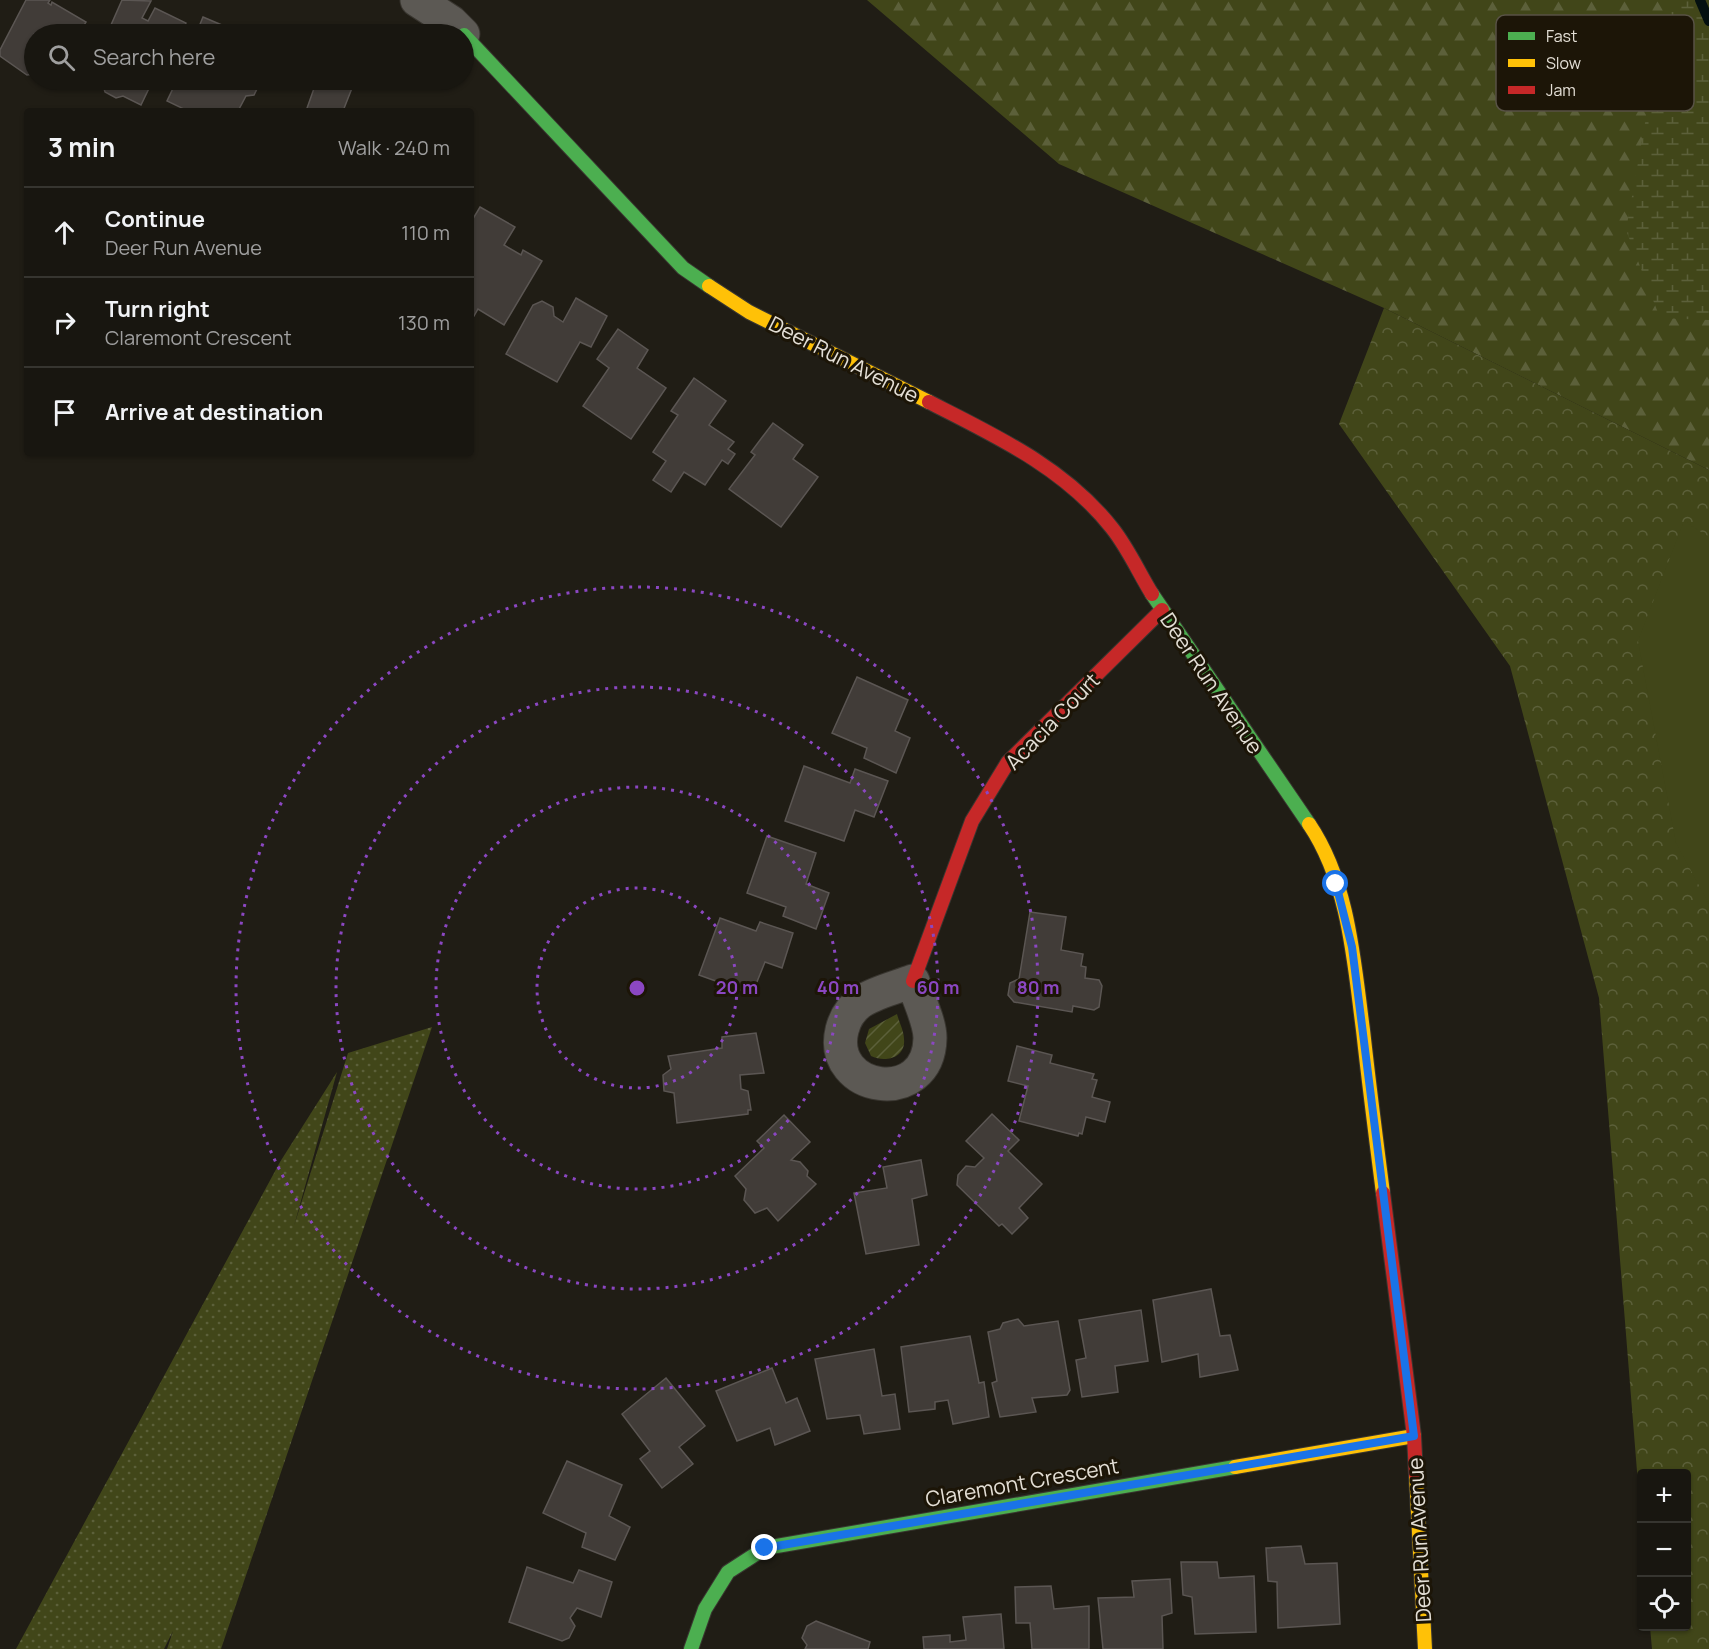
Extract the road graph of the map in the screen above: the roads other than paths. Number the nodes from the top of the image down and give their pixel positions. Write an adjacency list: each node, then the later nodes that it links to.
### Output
1 (417, 0): 2 (street, Deer Run Avenue)
2 (453, 24)
3 (474, 47): 4 (street, Deer Run Avenue)
4 (1162, 610): 5 (street, Acacia Court); 6 (street, Deer Run Avenue)
5 (914, 981)
6 (1414, 1436): 7 (street, Claremont Crescent); 8 (street, Deer Run Avenue)
7 (691, 1649)
8 (1425, 1649)

